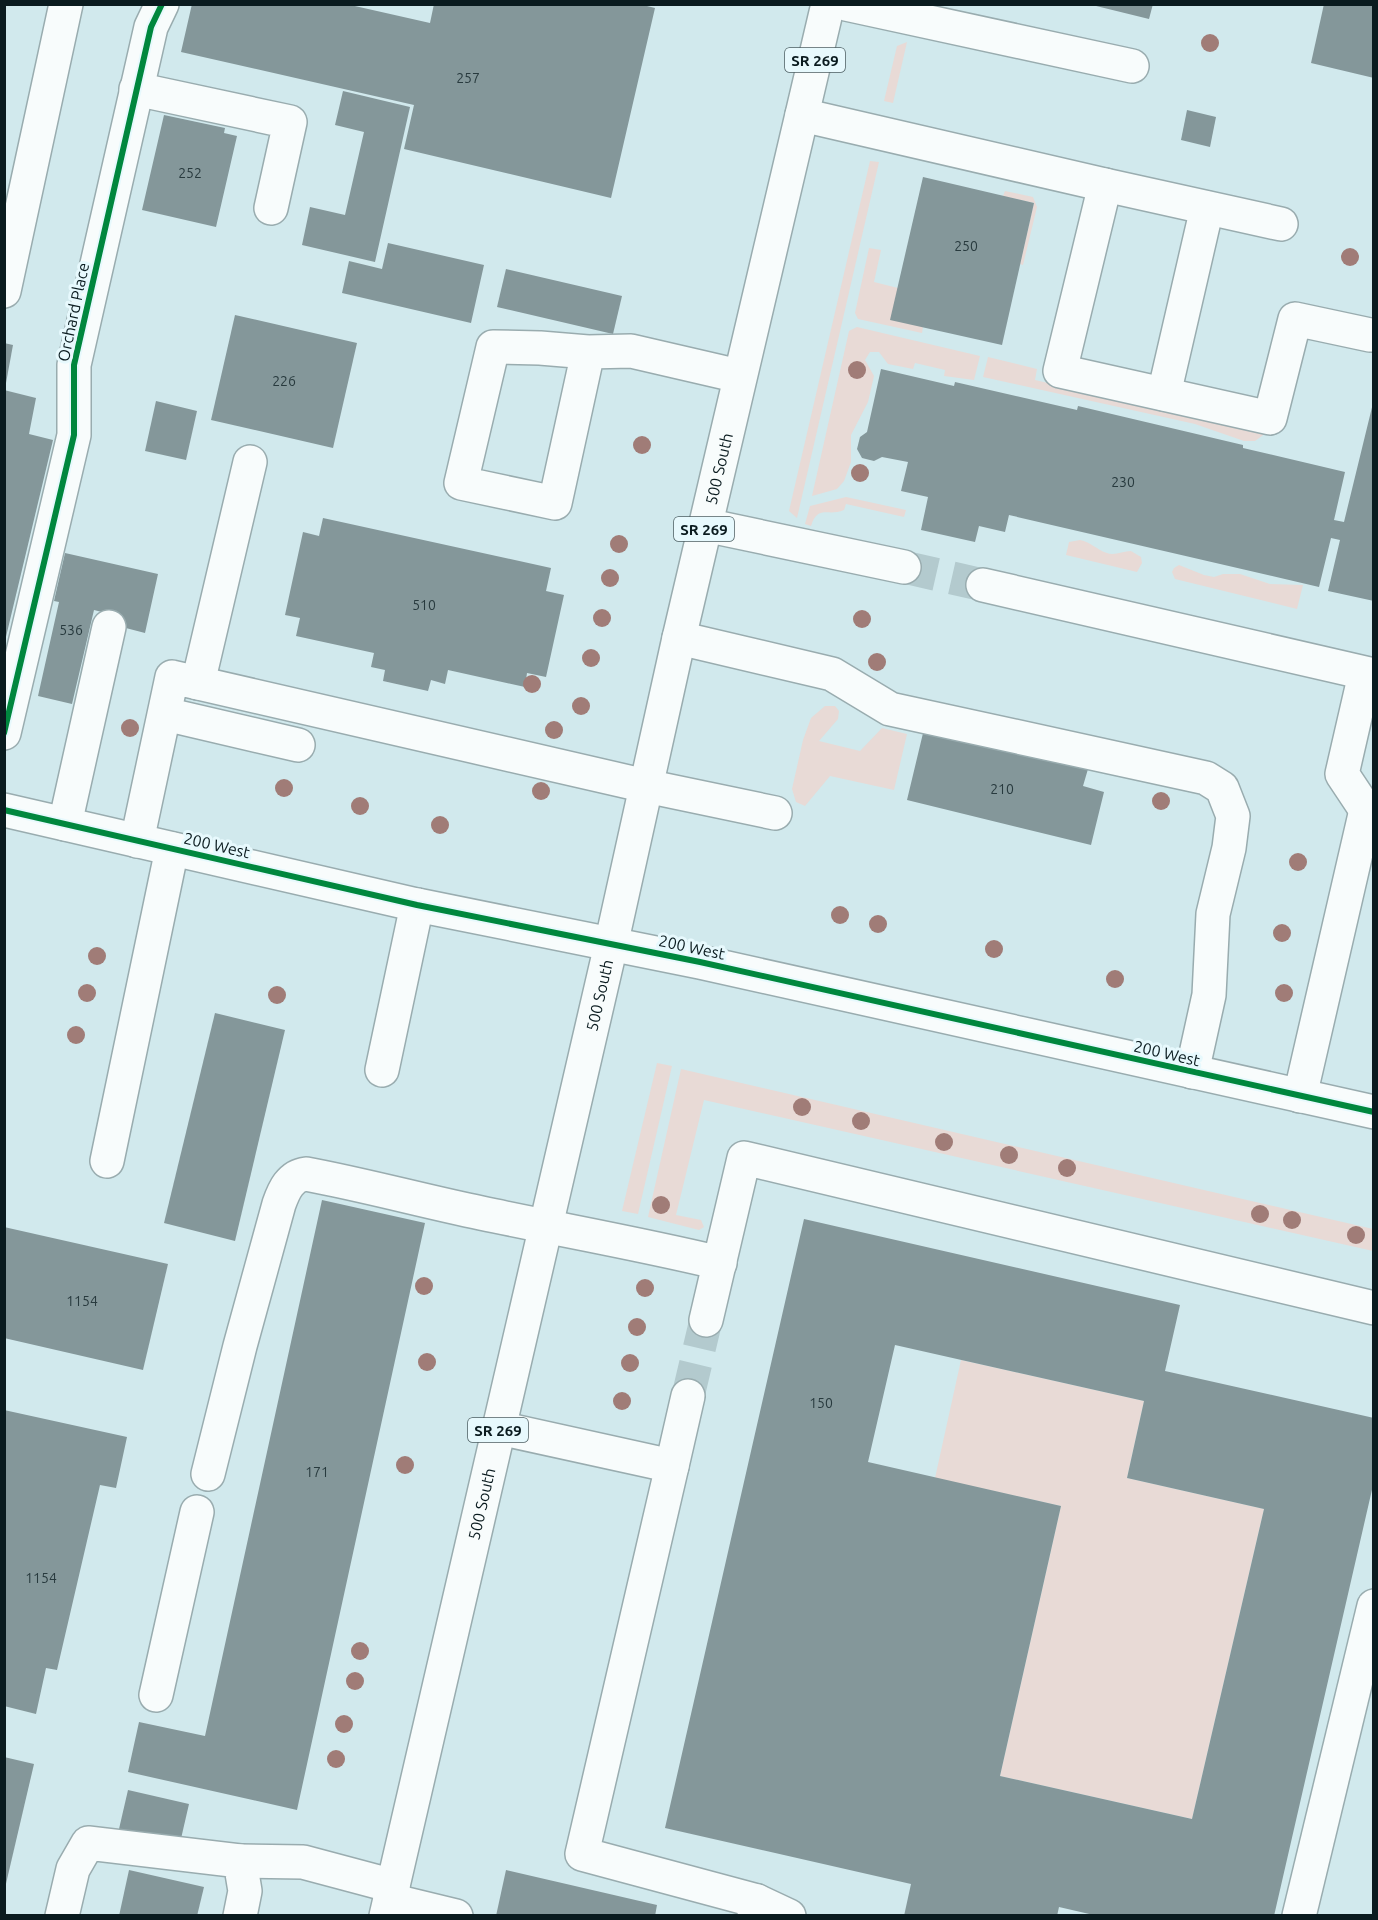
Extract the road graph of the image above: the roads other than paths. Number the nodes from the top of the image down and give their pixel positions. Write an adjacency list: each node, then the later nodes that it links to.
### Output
1 (66, 4): 13 (street)
2 (162, 4): 7 (street, Orchard Place)
3 (828, 4): 8 (street, 500 South / SR 269)
4 (846, 4): 5 (street)
5 (951, 16): 6 (street)
6 (1132, 66)
7 (136, 89): 10 (street); 27 (street, Orchard Place)
8 (802, 115): 9 (street); 16 (street, 500 South / SR 269)
9 (1106, 185): 11 (street); 17 (street)
10 (271, 208)
11 (1207, 208): 12 (street); 17 (street)
12 (1281, 224)
13 (4, 291)
14 (1372, 330): 17 (street)
15 (588, 352): 15 (street); 16 (street)
16 (739, 376): 19 (street, 500 South / SR 269)
17 (1164, 394)
18 (250, 462): 25 (street)
19 (705, 525): 20 (street); 23 (street, 500 South / SR 269)
20 (903, 567)
21 (983, 585): 24 (street)
22 (109, 627): 33 (street)
23 (679, 638): 29 (street, 500 South / SR 269); 39 (street)
24 (1369, 675): 31 (street)
25 (198, 683): 26 (street); 29 (street)
26 (165, 714): 28 (street); 34 (street)
27 (4, 733)
28 (298, 745)
29 (646, 786): 32 (street); 37 (street, 500 South / SR 269)
30 (4, 810): 33 (street, 200 West)
31 (1370, 811): 40 (street)
32 (775, 813)
33 (65, 824): 34 (street, 200 West)
34 (137, 841): 35 (street, 200 West)
35 (172, 849): 36 (street, 200 West); 42 (street)
36 (417, 905): 37 (street, 200 West); 38 (street)
37 (611, 945): 39 (street, 200 West); 43 (street, 500 South / SR 269)
38 (382, 1070)
39 (1192, 1072): 40 (street, 200 West)
40 (1300, 1096): 41 (street, 200 West)
41 (1372, 1104)
42 (107, 1161)
43 (545, 1227): 44 (street); 48 (street, 500 South / SR 269); 50 (street)
44 (720, 1263): 45 (street); 46 (street)
45 (1374, 1308)
46 (706, 1320)
47 (688, 1396): 49 (street)
48 (499, 1428): 49 (street); 55 (street, 500 South / SR 269)
49 (672, 1466): 56 (street)
50 (208, 1474)
51 (197, 1512): 53 (street)
52 (1374, 1606): 61 (street)
53 (156, 1695)
54 (240, 1861): 55 (street); 57 (street); 58 (street)
55 (390, 1900): 59 (street)
56 (755, 1908): 60 (street)
57 (62, 1916)
58 (240, 1916)
59 (456, 1916)
60 (789, 1916)
61 (1299, 1916)

